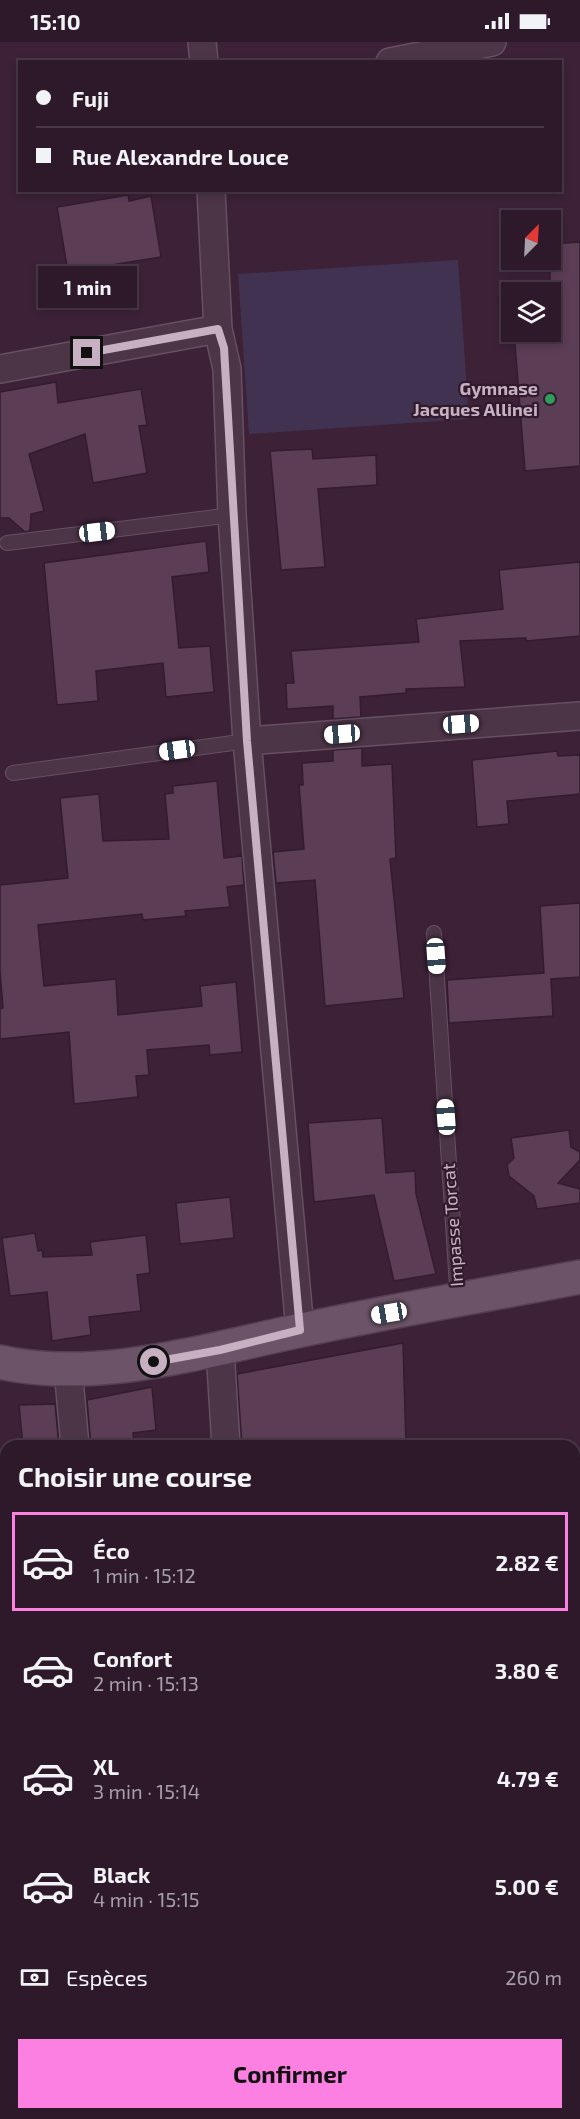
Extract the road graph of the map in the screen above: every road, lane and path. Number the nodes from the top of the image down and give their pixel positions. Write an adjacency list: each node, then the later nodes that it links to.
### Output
1 (202, 42): 4 (street)
2 (492, 42): 3 (street)
3 (440, 47): 5 (street)
4 (204, 60)
5 (397, 60)
6 (211, 192): 7 (street)
7 (218, 329): 8 (street); 9 (street)
8 (0, 369)
9 (232, 515): 10 (lane); 12 (street)
10 (7, 543)
11 (580, 716): 12 (street)
12 (247, 741): 13 (lane); 17 (street)
13 (13, 773)
14 (434, 933): 16 (lane, Impasse Torcat)
15 (580, 1277): 16 (main road)
16 (458, 1301): 17 (main road)
17 (300, 1330): 18 (main road)
18 (220, 1350): 20 (main road); 22 (street)
19 (0, 1362): 20 (main road)
20 (68, 1368): 21 (street)
21 (74, 1440)
22 (226, 1440)

